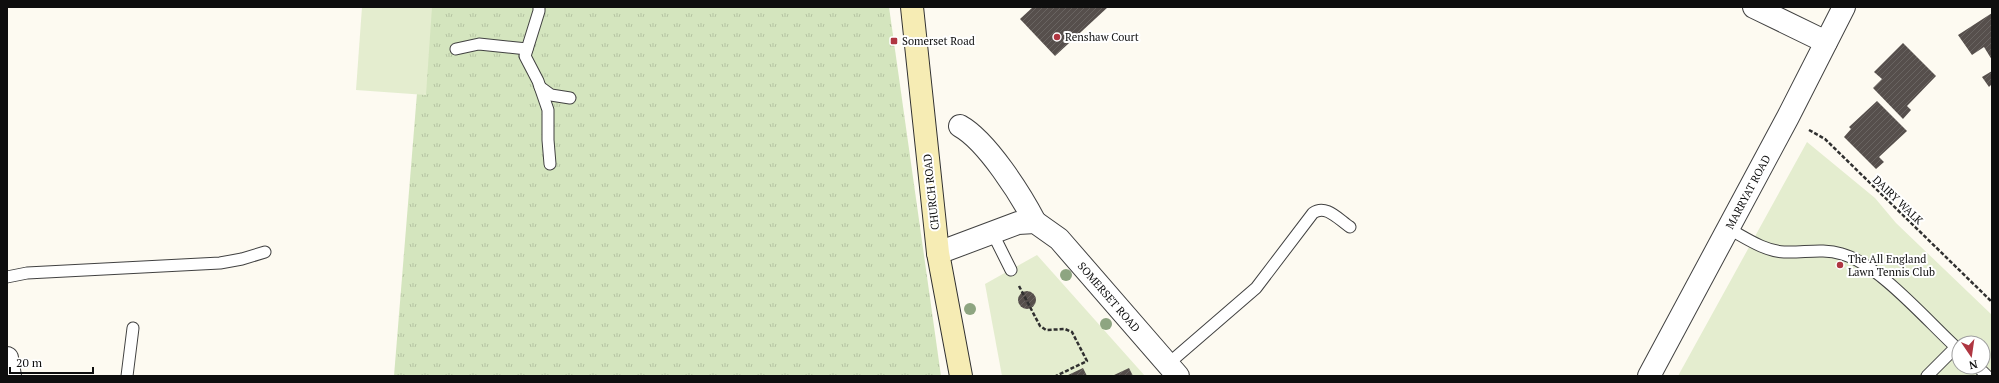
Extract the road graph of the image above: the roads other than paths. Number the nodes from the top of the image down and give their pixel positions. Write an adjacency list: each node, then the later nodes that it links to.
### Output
1 (538, 7): 7 (lane)
2 (912, 7): 17 (street, CHURCH ROAD)
3 (1754, 7): 5 (street)
4 (1844, 7): 5 (street, MARRYAT ROAD)
5 (1826, 42): 14 (street, MARRYAT ROAD)
6 (456, 49): 7 (lane)
7 (528, 49): 8 (lane)
8 (540, 86): 9 (lane); 11 (lane)
9 (570, 98)
10 (960, 126): 12 (street, SOMERSET ROAD)
11 (550, 164)
12 (1035, 222): 15 (street); 24 (street, SOMERSET ROAD)
13 (1350, 227): 24 (lane)
14 (1729, 229): 21 (lane); 28 (street, MARRYAT ROAD)
15 (992, 232): 17 (street); 18 (lane)
16 (265, 252): 19 (lane)
17 (938, 253): 27 (street, CHURCH ROAD)
18 (1011, 270)
19 (7, 277)
20 (133, 328): 26 (lane)
21 (1951, 342)
22 (1951, 354): 29 (lane)
23 (7, 358): 25 (street)
24 (1173, 370)
25 (10, 376)
26 (127, 376)
27 (961, 376)
28 (1649, 376)
29 (1927, 376)

